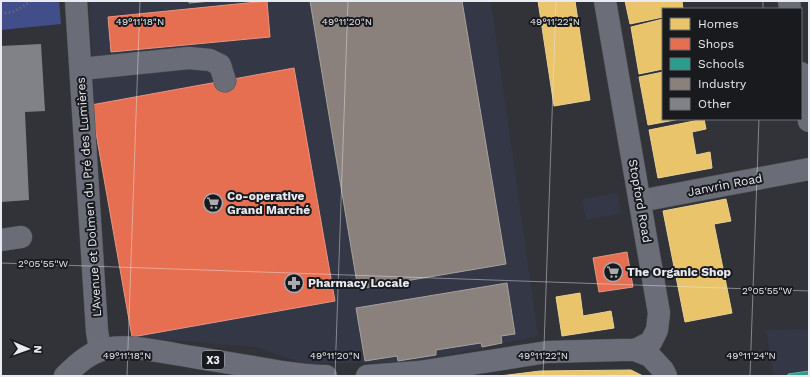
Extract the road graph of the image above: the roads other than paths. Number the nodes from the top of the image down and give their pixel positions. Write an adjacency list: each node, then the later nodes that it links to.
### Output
1 (76, 1): 3 (street, L'Avenue et Dolmen du Pré des Lumières)
2 (605, 1): 8 (main road, Stopford Road)
3 (81, 69): 5 (street); 9 (street, L'Avenue et Dolmen du Pré des Lumières)
4 (802, 79): 6 (street)
5 (225, 81)
6 (809, 121)
7 (809, 169): 8 (street, Janvrin Road)
8 (640, 201): 10 (main road, Stopford Road)
9 (100, 350): 12 (main road, X3); 13 (main road, X3)
10 (635, 350): 11 (main road); 15 (main road)
11 (419, 374): 14 (main road)
12 (65, 376)
13 (326, 376)
14 (367, 376)
15 (666, 376)

